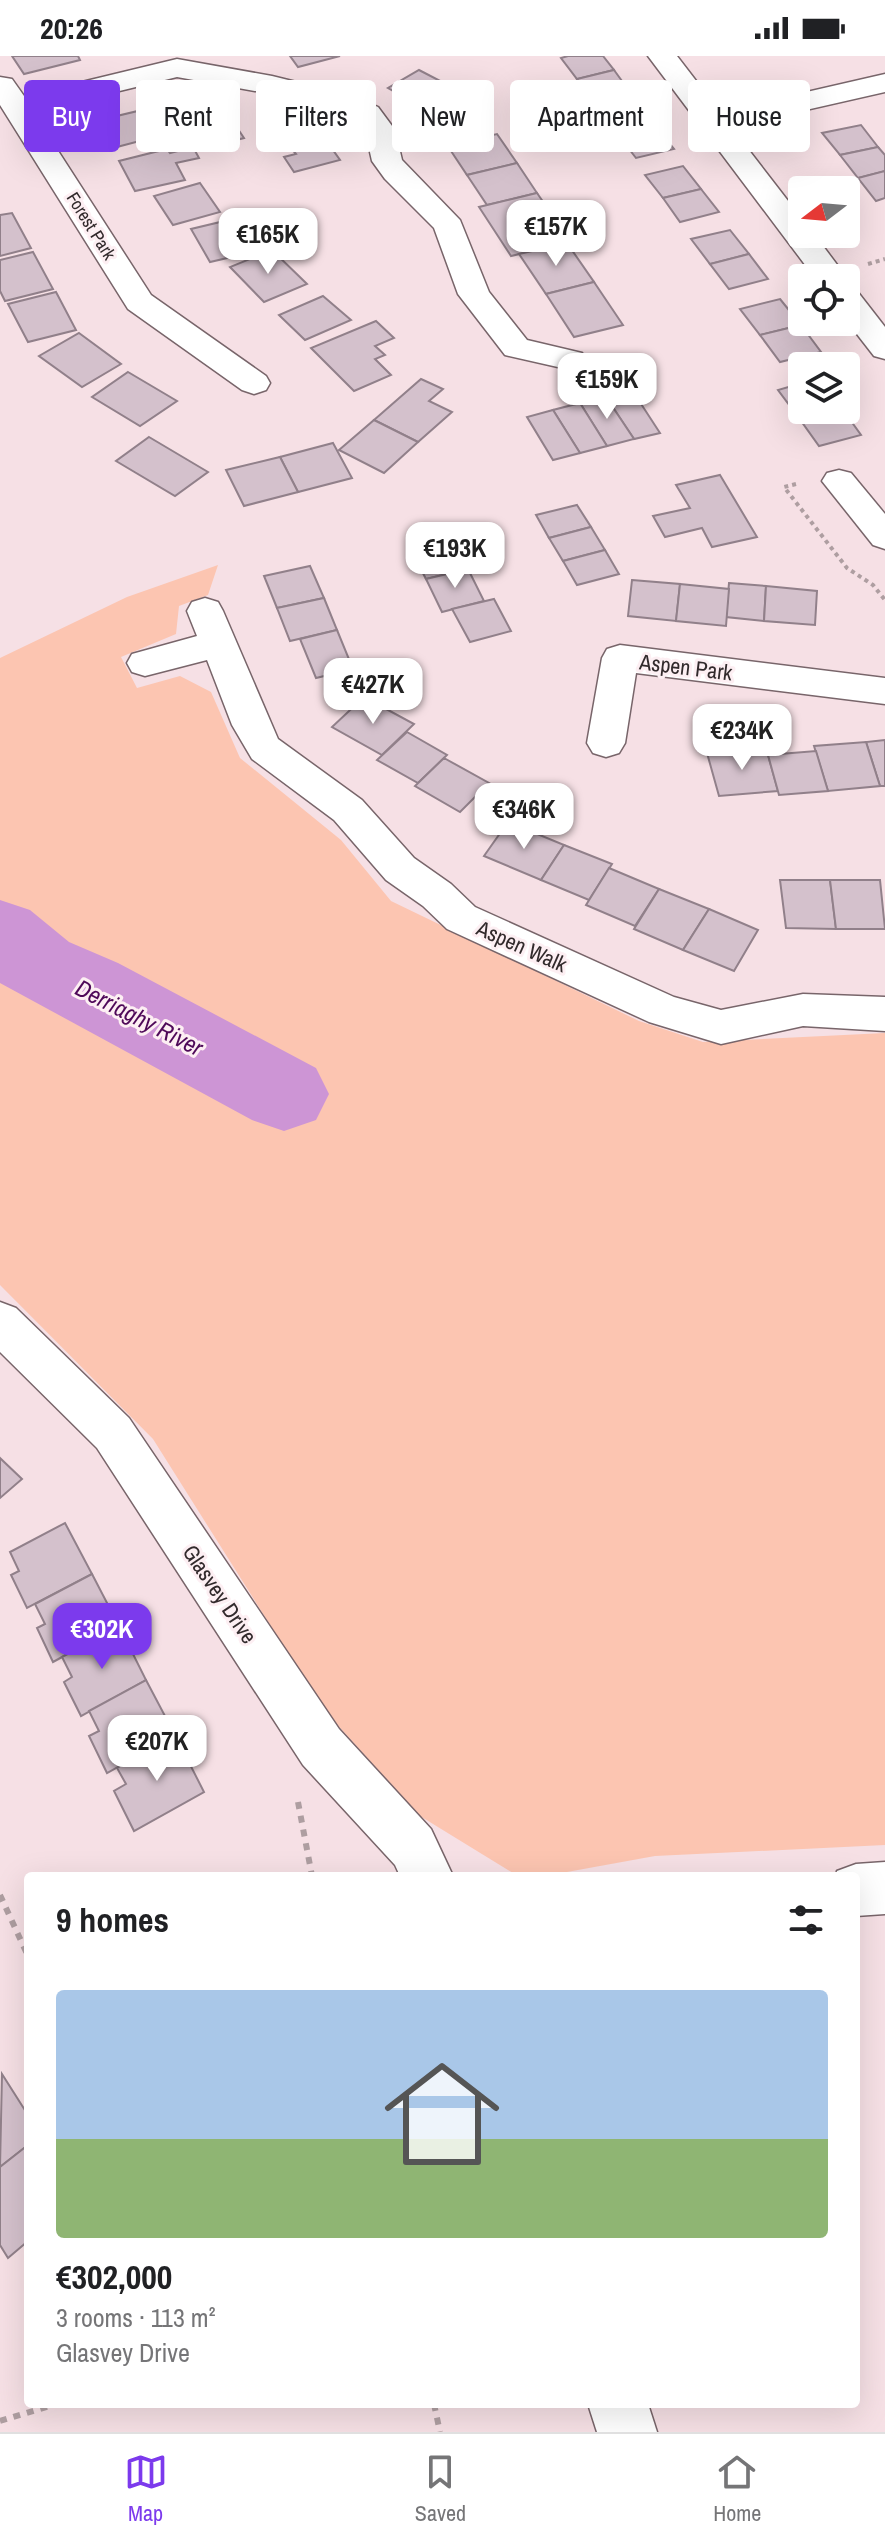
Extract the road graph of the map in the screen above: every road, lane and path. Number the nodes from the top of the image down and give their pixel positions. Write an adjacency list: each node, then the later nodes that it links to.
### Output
1 (662, 56): 3 (street)
2 (885, 83): 5 (street)
3 (688, 89)
4 (8, 95): 10 (street, Forest Park); 12 (street)
5 (810, 100)
6 (736, 152): 7 (street)
7 (820, 264)
8 (860, 316): 11 (street)
9 (234, 332): 10 (street)
10 (205, 348): 13 (street, Forest Park)
11 (885, 349)
12 (571, 360)
13 (254, 383)
14 (839, 481): 15 (street)
15 (883, 535): 16 (street)
16 (842, 545)
17 (145, 663): 20 (street, Aspen Walk)
18 (885, 691): 19 (street, Aspen Park)
19 (606, 743)
20 (885, 1014)
21 (0, 1322): 22 (street, Glasvey Drive)
22 (425, 1872)
23 (885, 1888): 24 (street)
24 (860, 1890)
25 (0, 1895): 26 (path)
26 (24, 1947)
27 (44, 2408): 30 (path)
28 (435, 2408): 31 (path)
29 (619, 2408): 32 (street)
30 (0, 2421)
31 (440, 2432)
32 (627, 2432)

